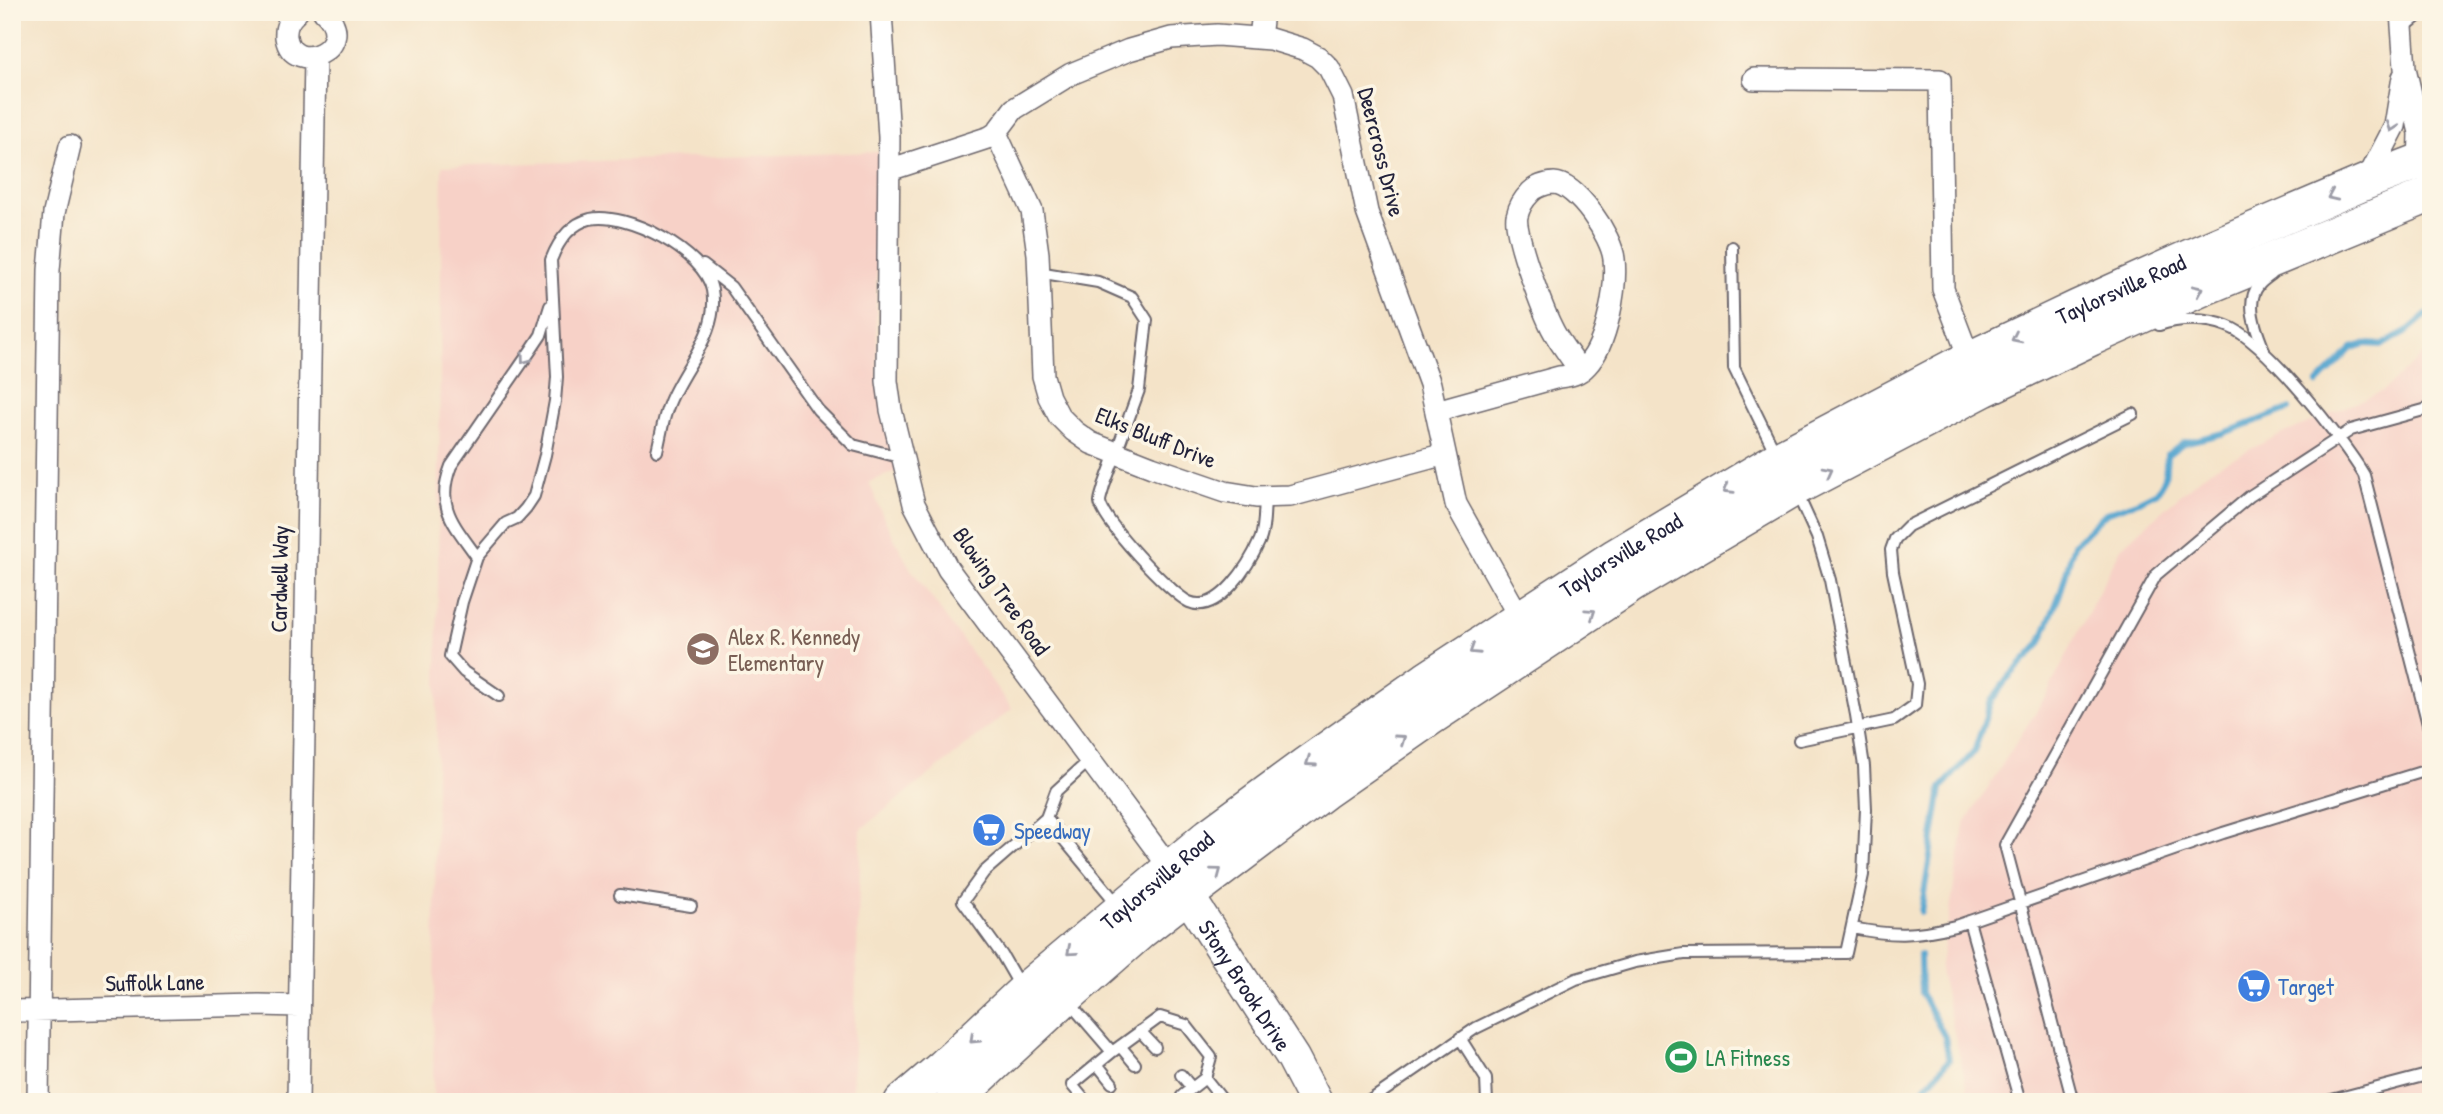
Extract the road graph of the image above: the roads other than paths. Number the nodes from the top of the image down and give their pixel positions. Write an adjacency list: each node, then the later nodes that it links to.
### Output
1 (297, 12): 8 (street)
2 (324, 12): 8 (street)
3 (881, 12): 14 (street, Blowing Tree Road)
4 (1264, 12): 7 (street)
5 (2423, 12): 6 (lane)
6 (2401, 21): 9 (street)
7 (1260, 38): 11 (street, Deercross Drive); 27 (street, Deercross Drive)
8 (315, 57): 54 (street, Cardwell Way)
9 (2405, 68): 13 (street); 15 (street, one-way to 15)
10 (1754, 79): 25 (street)
11 (996, 133): 14 (street); 20 (street, Elks Bluff Drive)
12 (70, 146): 56 (street)
13 (2424, 159): 15 (main road, Taylorsville Road); 16 (street)
14 (889, 170): 33 (street, Blowing Tree Road)
15 (2366, 182): 25 (main road, Taylorsville Road, one-way to 25)
16 (2427, 195): 17 (main road, Taylorsville Road)
17 (2313, 241): 23 (lane); 25 (main road, Taylorsville Road, one-way to 17)
18 (1732, 247): 34 (lane)
19 (691, 256): 21 (lane); 30 (lane); 33 (lane)
20 (1038, 272): 31 (street, Elks Bluff Drive); 31 (lane)
21 (552, 297): 36 (lane); 36 (lane, one-way to 36)
22 (2149, 329): 23 (lane)
23 (2265, 352): 29 (lane)
24 (1580, 372): 24 (street); 27 (street)
25 (1977, 375): 34 (main road, Taylorsville Road)
26 (2431, 408): 29 (lane)
27 (1436, 411): 32 (street, Deercross Drive)
28 (2133, 414): 39 (lane)
29 (2339, 438): 40 (lane); 47 (lane)
30 (657, 450)
31 (1117, 453): 35 (street, Elks Bluff Drive); 35 (lane)
32 (1446, 454): 35 (street, Elks Bluff Drive); 37 (street, Deercross Drive)
33 (904, 458): 42 (street, Blowing Tree Road)
34 (1786, 473): 37 (main road, Taylorsville Road, one-way to 37); 39 (lane); 45 (main road, Taylorsville Road, one-way to 34)
35 (1265, 497)
36 (477, 557): 38 (lane)
37 (1521, 620): 45 (main road, Taylorsville Road, one-way to 45)
38 (499, 696)
39 (1858, 727): 41 (lane); 51 (lane)
40 (2431, 736)
41 (1799, 740)
42 (1091, 759): 44 (lane); 45 (street, Blowing Tree Road)
43 (2431, 769): 47 (lane)
44 (1046, 818): 49 (lane); 52 (lane)
45 (1178, 882): 49 (main road, Taylorsville Road); 53 (main road, Taylorsville Road); 75 (street, Stony Brook Drive)
46 (620, 895): 48 (lane)
47 (2020, 904): 50 (lane); 79 (lane)
48 (691, 906)
49 (1121, 908): 52 (main road, Taylorsville Road, one-way to 52)
50 (1969, 921): 51 (lane); 78 (lane)
51 (1852, 928): 58 (lane)
52 (1023, 992): 71 (main road, Taylorsville Road, one-way to 71)
53 (1066, 998): 60 (lane); 72 (main road, Taylorsville Road)
54 (299, 1006): 56 (street, Suffolk Lane); 70 (street, Cardwell Way)
55 (12, 1011): 56 (street, Suffolk Lane)
56 (38, 1011): 69 (street)
57 (1140, 1031): 59 (lane); 60 (lane); 65 (lane)
58 (1460, 1038): 76 (lane); 77 (lane)
59 (1155, 1047)
60 (1116, 1049): 61 (lane); 62 (lane)
61 (1097, 1064): 66 (lane); 73 (lane)
62 (1135, 1064)
63 (2431, 1074): 80 (lane)
64 (1181, 1075): 67 (lane)
65 (1205, 1078): 67 (lane); 74 (lane)
66 (1112, 1083)
67 (1192, 1088): 68 (lane)
68 (1182, 1096)
69 (38, 1102)
70 (298, 1102)
71 (902, 1102)
72 (953, 1102)
73 (1086, 1102)
74 (1224, 1102)
75 (1316, 1102)
76 (1368, 1102)
77 (1487, 1102)
78 (2020, 1102)
79 (2073, 1102)
80 (2324, 1102)

